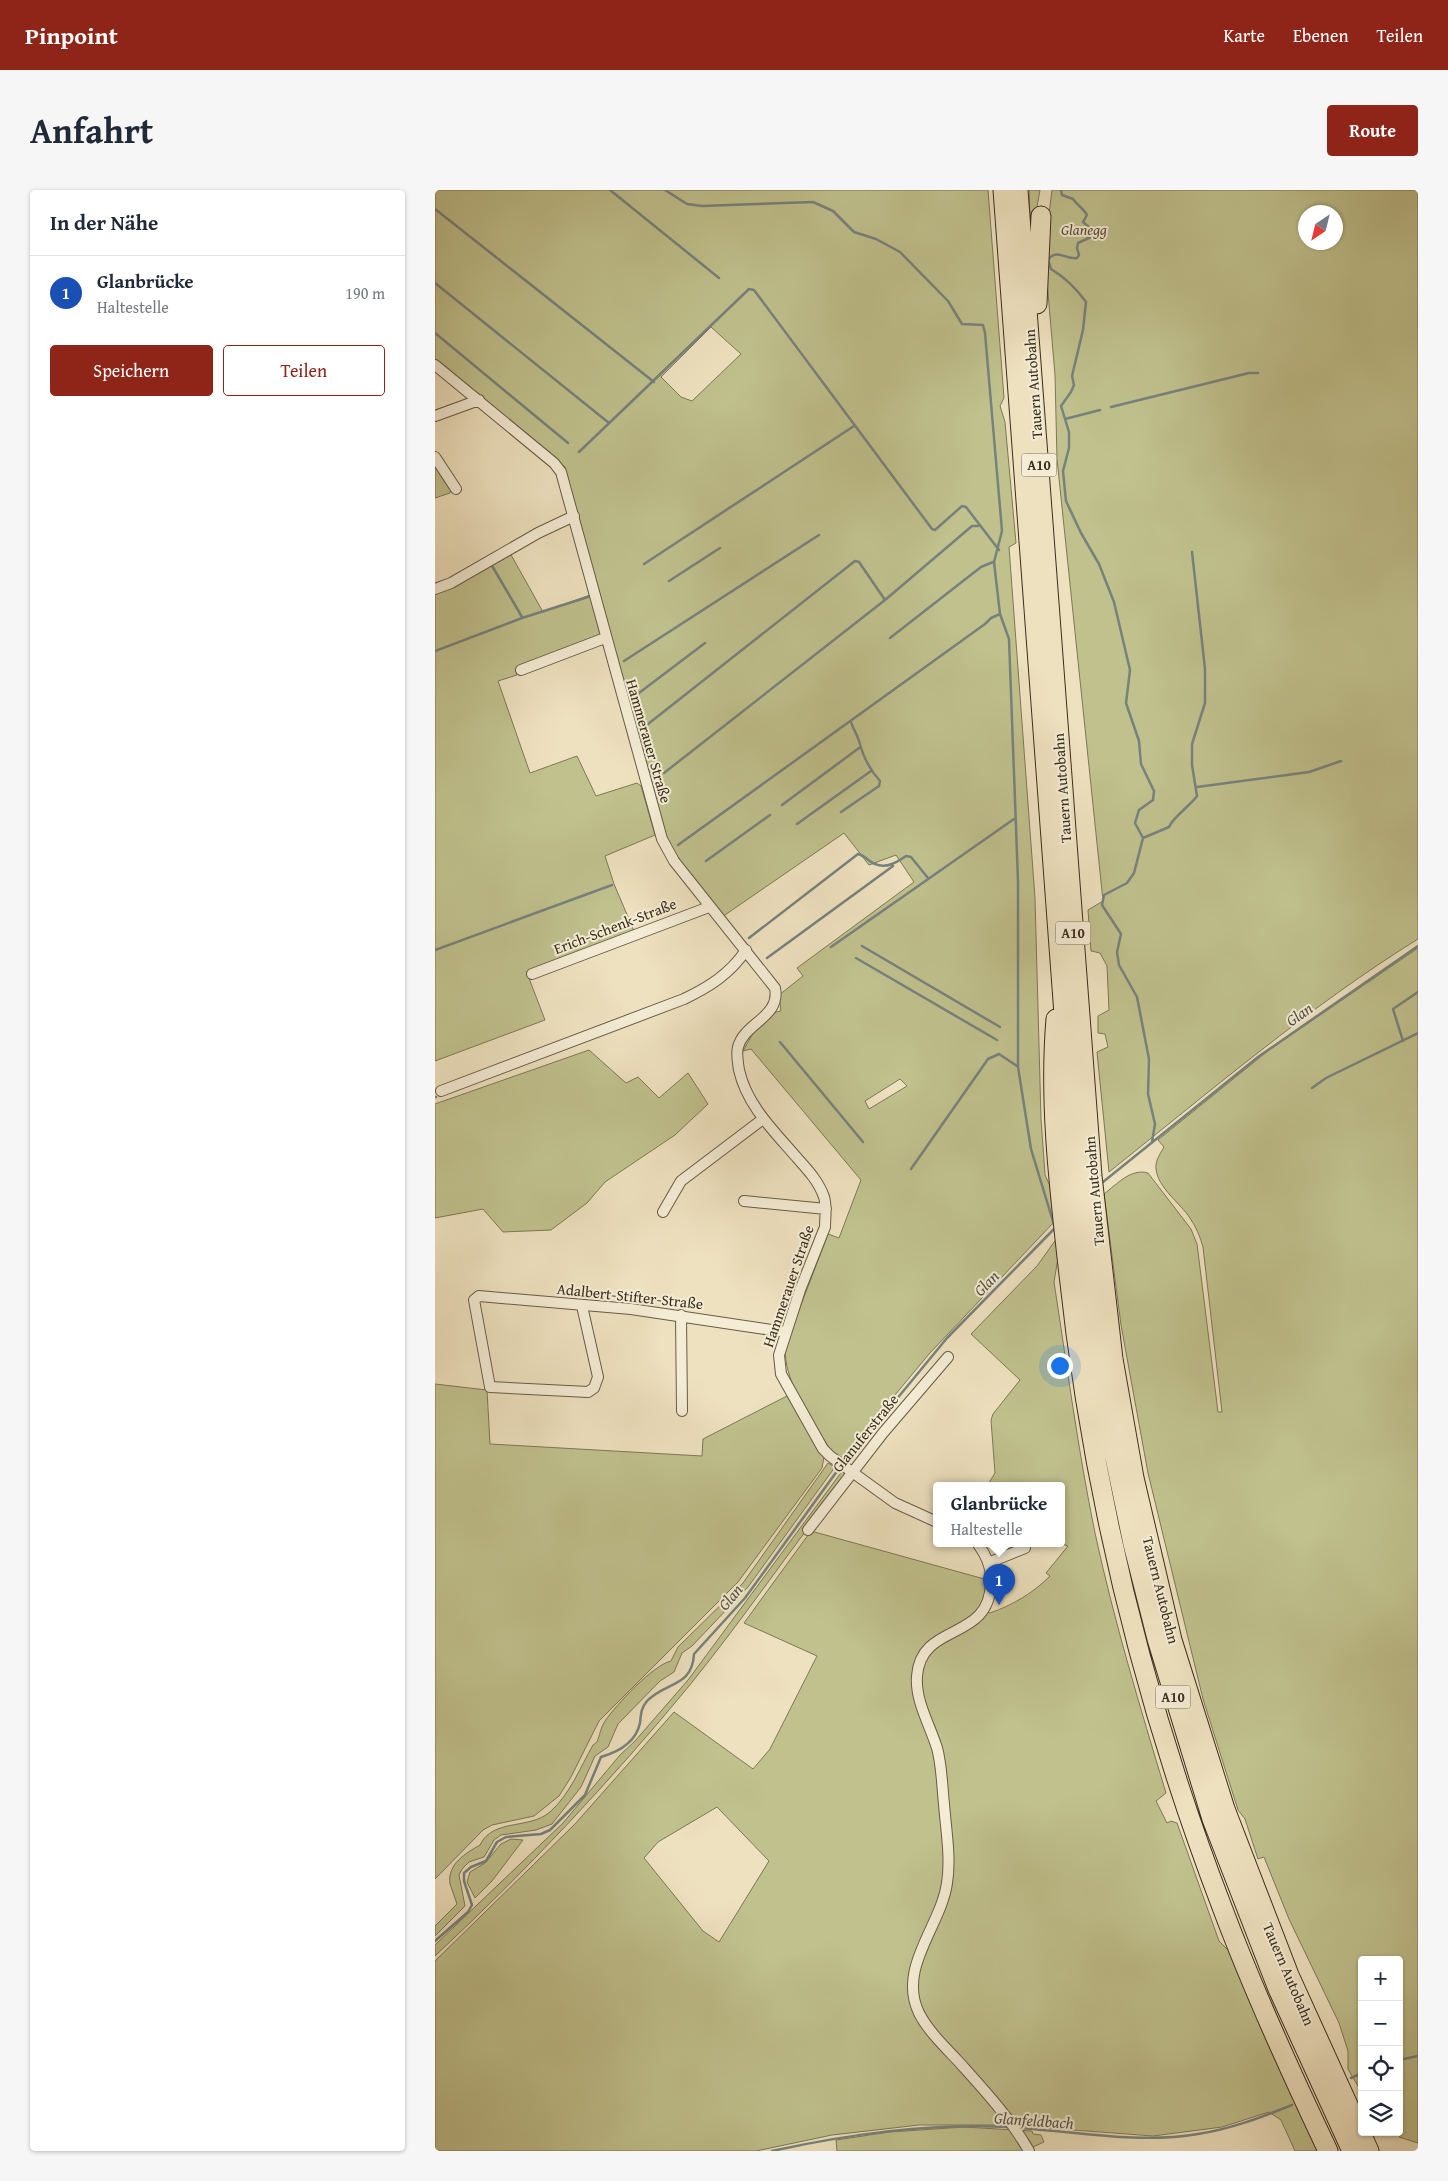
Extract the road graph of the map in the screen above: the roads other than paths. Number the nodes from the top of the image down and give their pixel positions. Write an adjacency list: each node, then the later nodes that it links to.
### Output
1 (1003, 190): 16 (highway, Tauern Autobahn / A10)
2 (1018, 190): 5 (highway, Tauern Autobahn / A10)
3 (1041, 216): 5 (highway)
4 (435, 365): 6 (street, Hammerauer Straße)
5 (1032, 373): 37 (highway, Tauern Autobahn / A10)
6 (479, 400): 7 (street); 10 (street, Hammerauer Straße)
7 (435, 416)
8 (435, 457): 9 (street)
9 (456, 489)
10 (574, 516): 11 (street); 12 (street, Hammerauer Straße)
11 (435, 589)
12 (605, 638): 13 (street); 14 (street, Hammerauer Straße)
13 (521, 670)
14 (709, 907): 15 (street, Hammerauer Straße); 17 (street, Erich-Schenk-Straße)
15 (746, 950): 18 (street); 19 (street, Hammerauer Straße)
16 (1060, 963): 35 (highway); 36 (highway, A10)
17 (532, 974)
18 (441, 1091)
19 (763, 1119): 21 (street, Hammerauer Straße); 22 (street)
20 (744, 1200): 21 (street, Hammerauer Straße)
21 (826, 1209): 25 (street, Hammerauer Straße)
22 (663, 1212)
23 (582, 1306): 23 (street, Adalbert-Stifter-Straße); 24 (street, Adalbert-Stifter-Straße)
24 (681, 1315): 25 (street, Adalbert-Stifter-Straße); 27 (street)
25 (785, 1332): 28 (street, Hammerauer Straße)
26 (948, 1357): 28 (street, Glanuferstraße)
27 (682, 1411)
28 (851, 1472): 29 (street, Hammerauer Straße); 30 (street, Glanuferstraße)
29 (933, 1520)
30 (808, 1530)
31 (980, 1547): 33 (street)
32 (1025, 1548): 33 (street)
33 (988, 1563): 34 (street)
34 (1029, 2151)
35 (1327, 2151)
36 (1352, 2151)
37 (1369, 2151)

